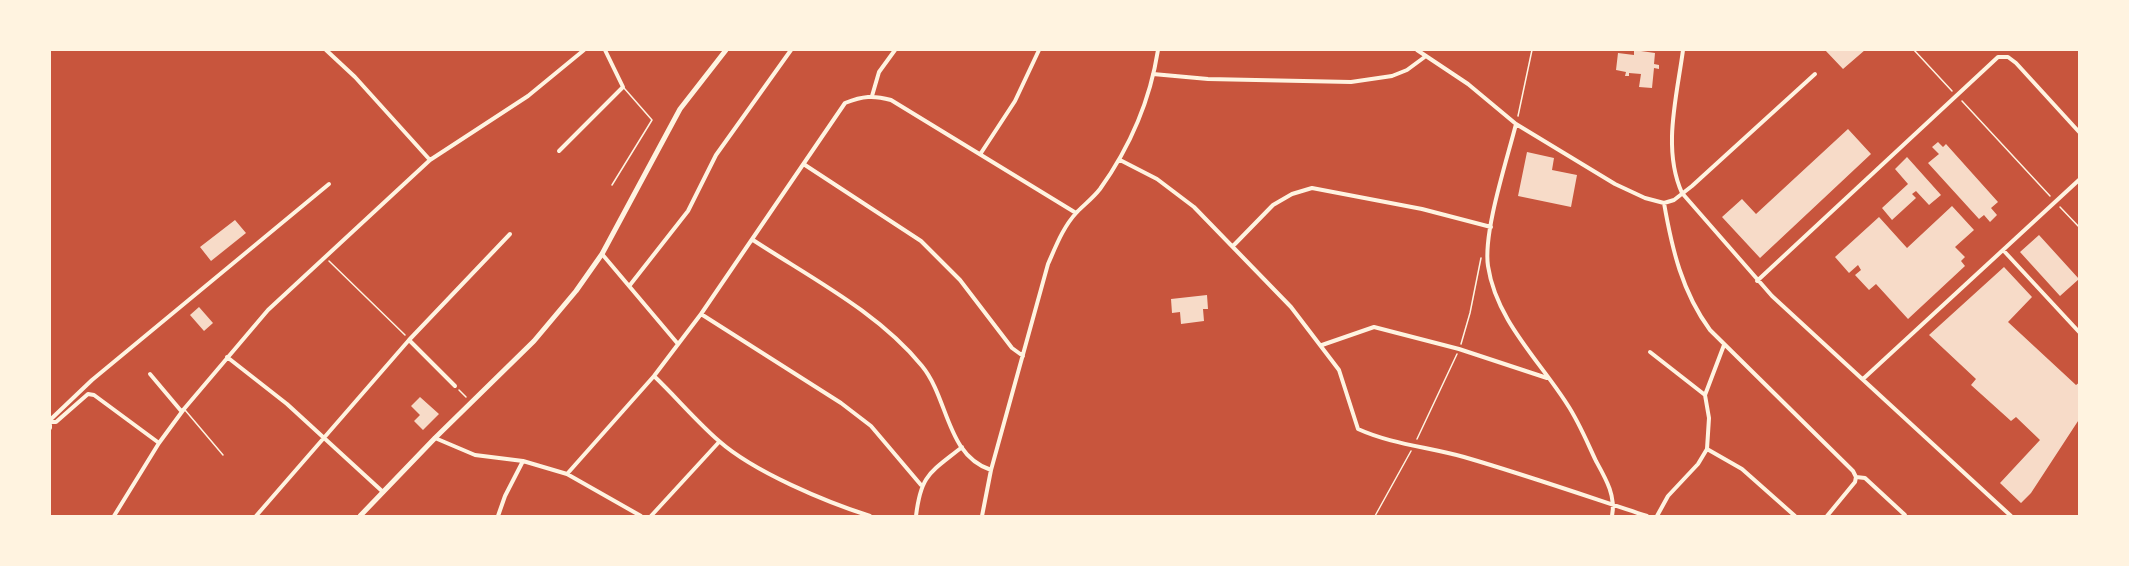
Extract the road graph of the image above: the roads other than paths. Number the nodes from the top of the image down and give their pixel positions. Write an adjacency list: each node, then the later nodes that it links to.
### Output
1 (326, 50): 20 (street)
2 (584, 50): 20 (street)
3 (605, 50): 14 (street)
4 (726, 50): 34 (main road)
5 (791, 50): 36 (street)
6 (895, 50): 15 (street)
7 (1039, 50): 19 (street)
8 (1158, 50): 12 (street)
9 (1417, 50): 11 (street)
10 (1683, 50): 26 (street)
11 (1426, 56): 12 (street); 16 (street)
12 (1153, 74): 21 (street)
13 (1815, 74): 26 (street)
14 (623, 87): 18 (street); 25 (lane)
15 (872, 96): 19 (street); 22 (street)
16 (1516, 124): 27 (street); 29 (street)
17 (2079, 133): 35 (street)
18 (559, 151)
19 (981, 153): 28 (street)
20 (430, 160): 45 (street)
21 (1120, 160): 28 (street); 32 (street)
22 (805, 165): 31 (street); 44 (street)
23 (2079, 179): 33 (street)
24 (329, 184): 53 (street)
25 (612, 185)
26 (1682, 193): 27 (street); 35 (street)
27 (1664, 203): 42 (street)
28 (1076, 213): 44 (street)
29 (1491, 227): 32 (street); 48 (street)
30 (510, 234): 39 (street)
31 (753, 240): 37 (street); 58 (street)
32 (1233, 246): 41 (street)
33 (2003, 250): 38 (street); 49 (street)
34 (602, 254): 36 (street); 55 (main road)
35 (1757, 280): 49 (street)
36 (630, 285): 40 (street)
37 (701, 314): 40 (street); 65 (street)
38 (2079, 333)
39 (410, 340): 50 (street); 54 (street)
40 (678, 344): 47 (street)
41 (1322, 345): 48 (street); 67 (street)
42 (1724, 345): 51 (street); 64 (street)
43 (1650, 352): 51 (street)
44 (1023, 356): 62 (street)
45 (227, 357): 52 (street); 54 (street)
46 (150, 374): 52 (street)
47 (654, 376): 56 (street); 63 (street)
48 (1548, 378): 67 (street)
49 (1863, 379): 83 (street)
50 (455, 386)
51 (1705, 395): 59 (street)
52 (183, 410): 57 (street); 60 (lane)
53 (50, 424): 57 (street)
54 (325, 437): 66 (street); 70 (street)
55 (435, 438): 61 (street); 66 (main road)
56 (719, 442): 74 (street); 75 (street)
57 (159, 443): 69 (street)
58 (962, 447): 62 (street); 65 (street)
59 (1707, 449): 80 (street); 81 (street)
60 (224, 455)
61 (523, 461): 63 (street); 72 (street)
62 (991, 470): 77 (street)
63 (567, 474): 73 (street)
64 (1856, 477): 68 (street); 82 (street)
65 (921, 484): 76 (street)
66 (383, 492): 71 (main road)
67 (1614, 506): 78 (street); 79 (street)
68 (1905, 515)
69 (114, 516)
70 (256, 516)
71 (360, 516)
72 (498, 516)
73 (641, 516)
74 (651, 516)
75 (870, 516)
76 (916, 516)
77 (982, 516)
78 (1612, 516)
79 (1647, 516)
80 (1657, 516)
81 (1795, 516)
82 (1827, 516)
83 (2011, 516)

